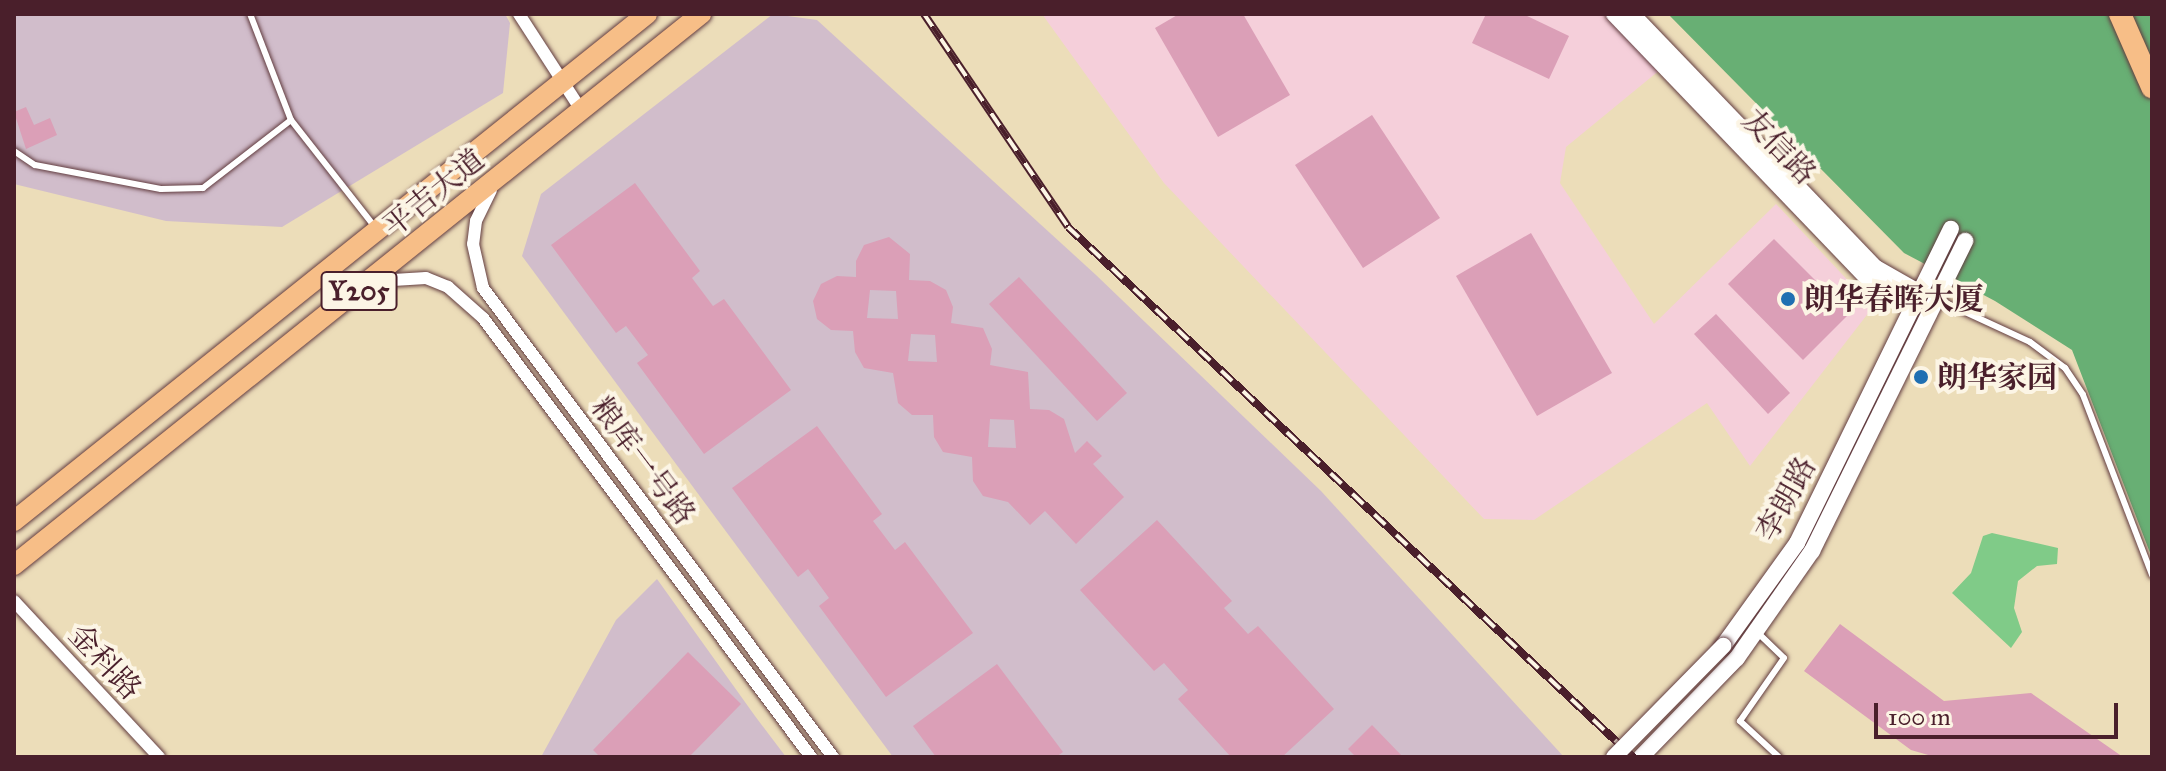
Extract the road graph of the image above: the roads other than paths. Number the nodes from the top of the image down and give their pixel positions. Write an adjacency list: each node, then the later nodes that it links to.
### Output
1 (250, 14): 11 (lane)
2 (519, 14): 8 (street)
3 (647, 14): 8 (main road, 平吉大道 / Y205)
4 (701, 14): 10 (main road, 平吉大道 / Y205)
5 (1614, 14): 19 (street, 友信路)
6 (1632, 14): 19 (street, 友信路)
7 (2120, 14): 9 (highway)
8 (561, 83): 10 (street); 15 (main road, 平吉大道 / Y205)
9 (2152, 87)
10 (581, 110): 13 (main road, 平吉大道 / Y205)
11 (291, 120): 12 (lane); 15 (lane)
12 (14, 151)
13 (498, 180): 17 (main road, 平吉大道 / Y205); 27 (street, 粮库一号路)
14 (1951, 229): 16 (street); 19 (street, 李朗路)
15 (378, 230): 20 (main road, 平吉大道 / Y205)
16 (1965, 241): 18 (street, 李朗路)
17 (370, 283): 21 (main road, 平吉大道 / Y205); 26 (street, 粮库一号路)
18 (1937, 299): 22 (lane); 24 (street, 李朗路)
19 (1917, 300): 28 (street, 李朗路, bridge)
20 (14, 521)
21 (14, 565)
22 (2152, 575)
23 (14, 601): 25 (street, 金科路)
24 (1757, 632): 29 (street, 李朗路); 30 (lane)
25 (159, 757)
26 (811, 757)
27 (833, 757)
28 (1614, 757)
29 (1641, 757)
30 (1779, 757)

